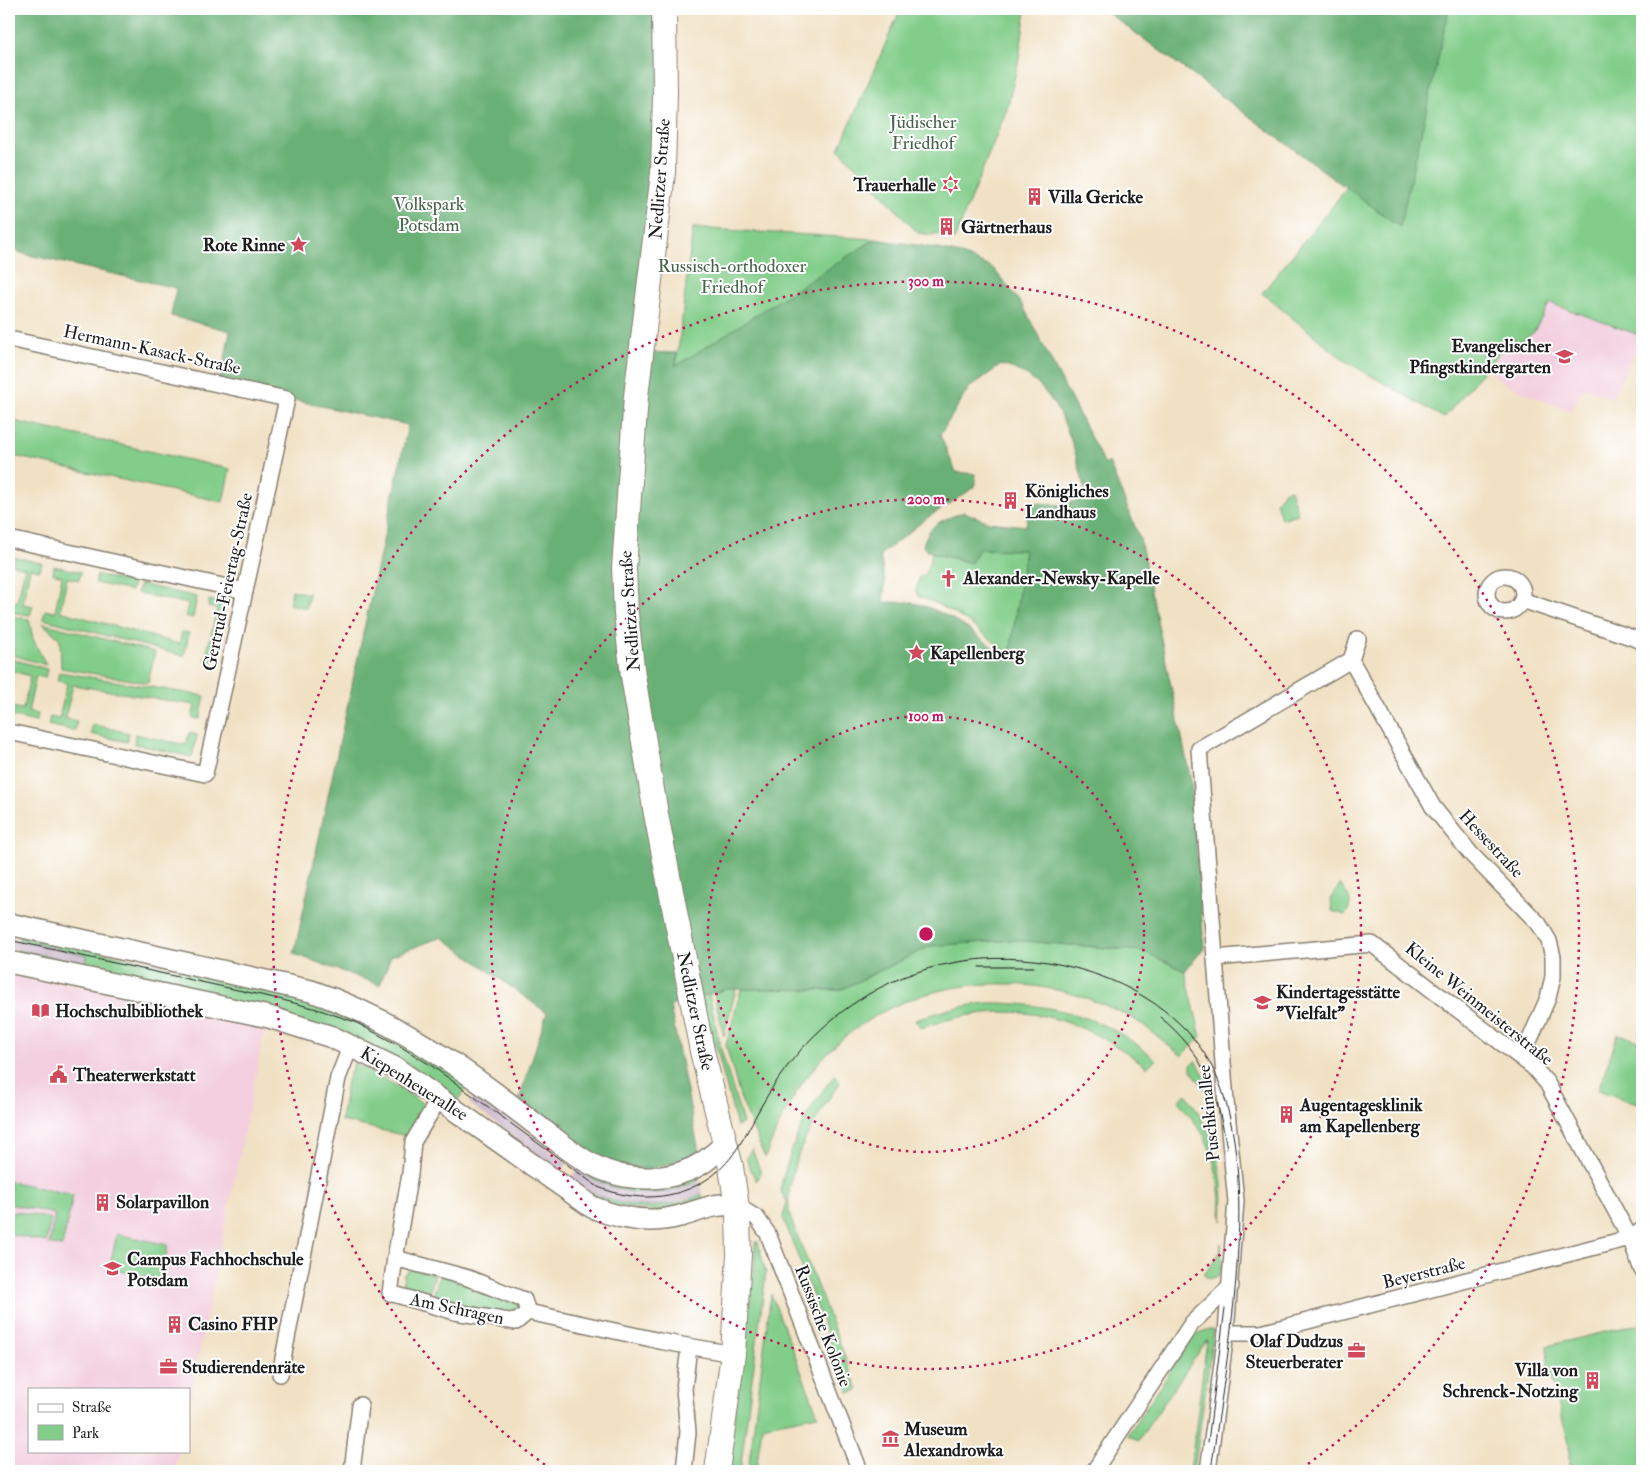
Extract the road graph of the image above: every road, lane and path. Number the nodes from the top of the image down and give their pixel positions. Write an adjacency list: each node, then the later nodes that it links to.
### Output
1 (664, 9): 17 (main road, Nedlitzer Straße)
2 (9, 339): 3 (street, Hermann-Kasack-Straße)
3 (287, 399): 5 (street, Gertrud-Feiertag-Straße)
4 (9, 540): 5 (street)
5 (245, 591): 10 (street, Gertrud-Feiertag-Straße)
6 (1522, 600): 8 (street)
7 (1358, 639): 9 (street)
8 (1642, 642)
9 (1351, 660): 12 (street, Puschkinallee); 15 (street, Hessestraße)
10 (9, 732)
11 (9, 924): 17 (street, Kiepenheuerallee)
12 (1215, 958): 15 (street, Kleine Weinmeisterstraße); 22 (street, Puschkinallee)
13 (9, 962): 14 (street, Kiepenheuerallee)
14 (351, 1045): 16 (street, Kiepenheuerallee); 27 (street)
15 (1516, 1054): 19 (street, Kleine Weinmeisterstraße)
16 (441, 1098): 18 (street, Kiepenheuerallee); 20 (street, Am Schragen)
17 (725, 1144): 18 (main road, Nedlitzer Straße)
18 (737, 1206): 26 (main road); 32 (street, Russische Kolonie)
19 (1636, 1234): 21 (street, Kleine Weinmeisterstraße); 24 (street, Beyerstraße)
20 (395, 1258): 23 (street, Am Schragen); 23 (street, Am Schragen)
21 (1642, 1270)
22 (1231, 1286): 24 (street, Puschkinallee); 33 (street)
23 (528, 1312): 25 (street, Am Schragen)
24 (1226, 1333): 34 (street, Puschkinallee)
25 (689, 1347): 26 (street, Am Schragen); 30 (street)
26 (734, 1354): 31 (main road)
27 (280, 1374)
28 (360, 1406): 29 (street)
29 (352, 1471)
30 (684, 1471)
31 (717, 1471)
32 (860, 1471)
33 (1094, 1471)
34 (1208, 1471)

